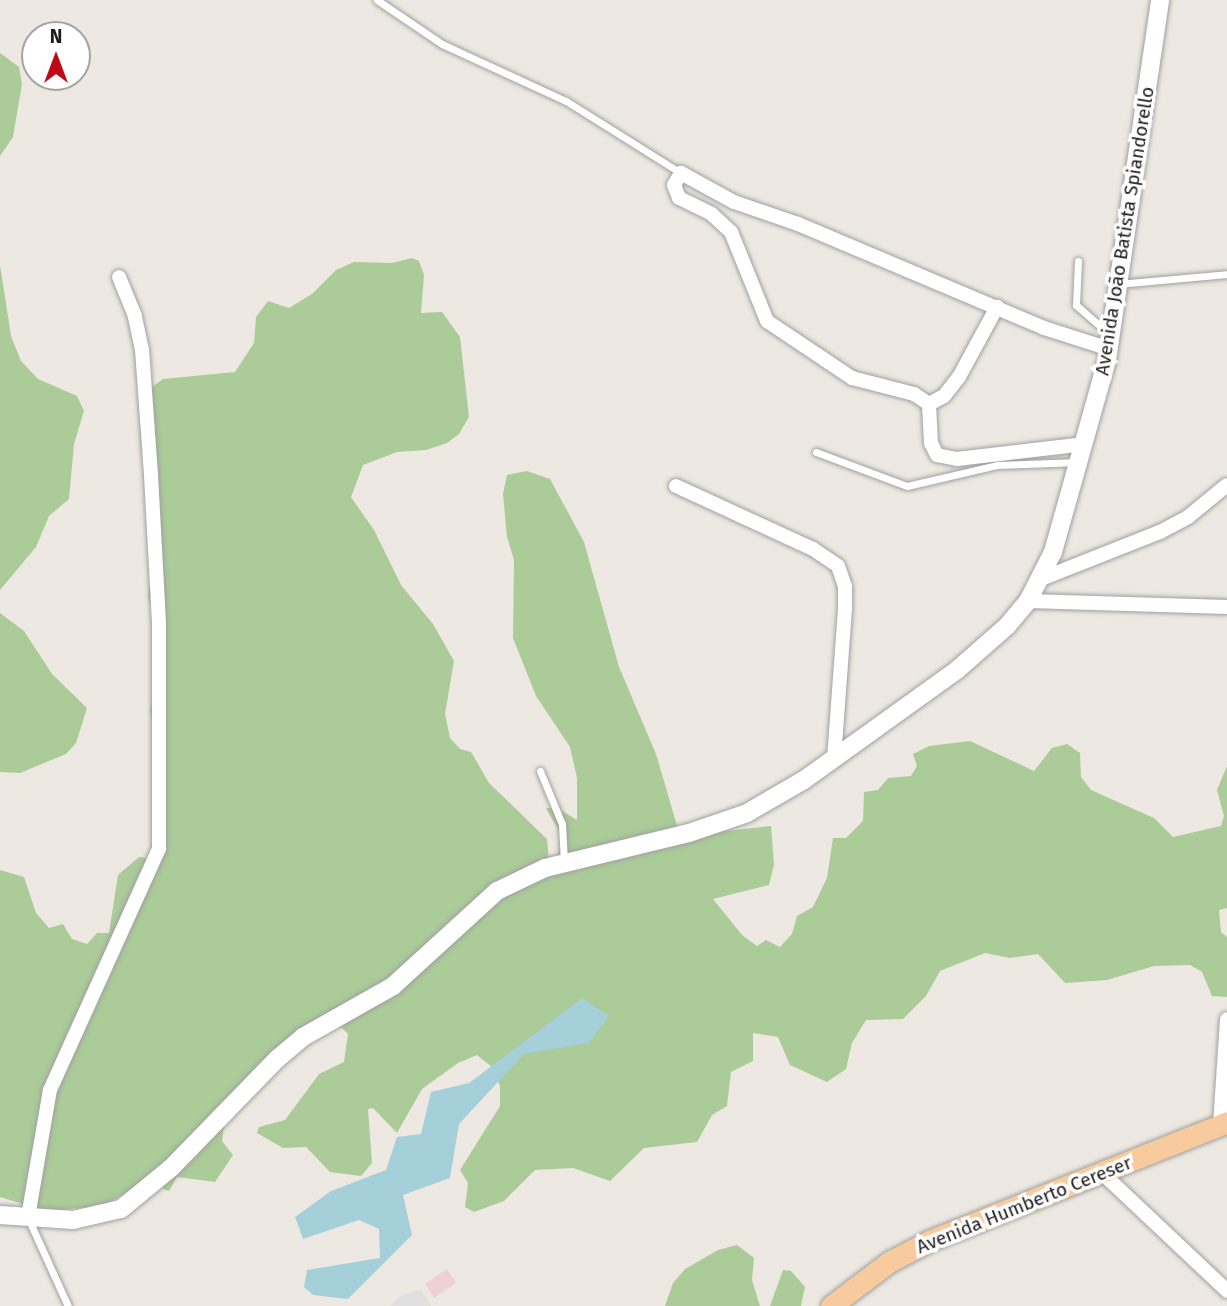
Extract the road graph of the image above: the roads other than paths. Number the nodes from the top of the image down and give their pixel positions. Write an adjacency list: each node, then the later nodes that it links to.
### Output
1 (377, 0): 3 (lane)
2 (1160, 0): 7 (street, Avenida João Batista Spiandorello)
3 (681, 173): 8 (street); 10 (street)
4 (1078, 261): 9 (lane)
5 (1227, 274): 7 (lane)
6 (119, 278): 26 (street)
7 (1118, 284): 9 (street, Avenida João Batista Spiandorello)
8 (997, 307): 9 (street); 10 (street)
9 (1111, 342): 11 (street, Avenida João Batista Spiandorello)
10 (929, 404): 11 (street)
11 (1085, 444): 13 (street, Avenida João Batista Spiandorello)
12 (816, 452): 13 (lane)
13 (1080, 462): 16 (street, Avenida João Batista Spiandorello)
14 (1227, 485): 16 (street)
15 (676, 486): 19 (street)
16 (1041, 579): 17 (street, Avenida João Batista Spiandorello)
17 (1028, 601): 18 (street); 19 (street, Avenida João Batista Spiandorello)
18 (1227, 607)
19 (834, 758): 21 (street, Avenida João Batista Spiandorello)
20 (540, 771): 21 (lane)
21 (564, 863): 26 (street, Avenida João Batista Spiandorello)
22 (1227, 1019): 23 (street)
23 (1224, 1123): 24 (main road, Avenida Humberto Cereser)
24 (1102, 1173): 27 (street); 29 (main road, Avenida Humberto Cereser)
25 (0, 1214): 26 (street, Avenida João Batista Spiandorello)
26 (28, 1217): 28 (lane)
27 (1227, 1290)
28 (68, 1306)
29 (831, 1306)

